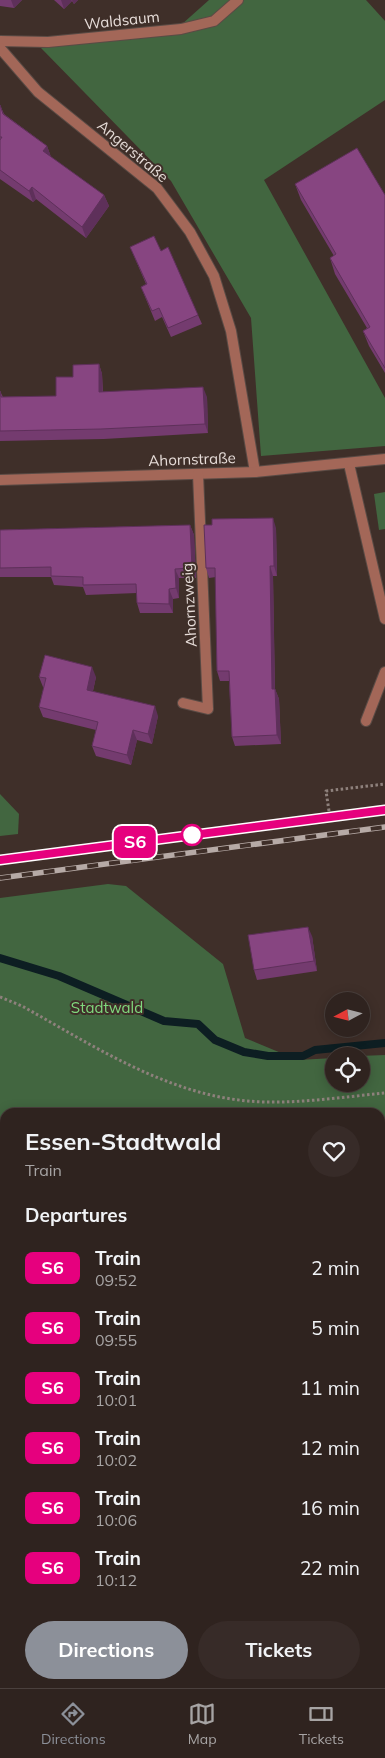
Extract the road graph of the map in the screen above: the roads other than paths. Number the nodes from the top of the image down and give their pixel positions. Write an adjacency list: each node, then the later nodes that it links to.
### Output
1 (238, 0): 2 (street, Waldsaum)
2 (0, 42)
3 (0, 48): 6 (street, Angerstraße)
4 (385, 459): 5 (street, Ahornstraße)
5 (349, 464): 6 (street, Ahornstraße); 9 (street)
6 (254, 472): 7 (street, Ahornstraße)
7 (198, 474): 8 (street, Ahornstraße); 11 (street, Ahornzweig)
8 (0, 480)
9 (385, 619)
10 (385, 672): 12 (street)
11 (183, 703)
12 (366, 721)

